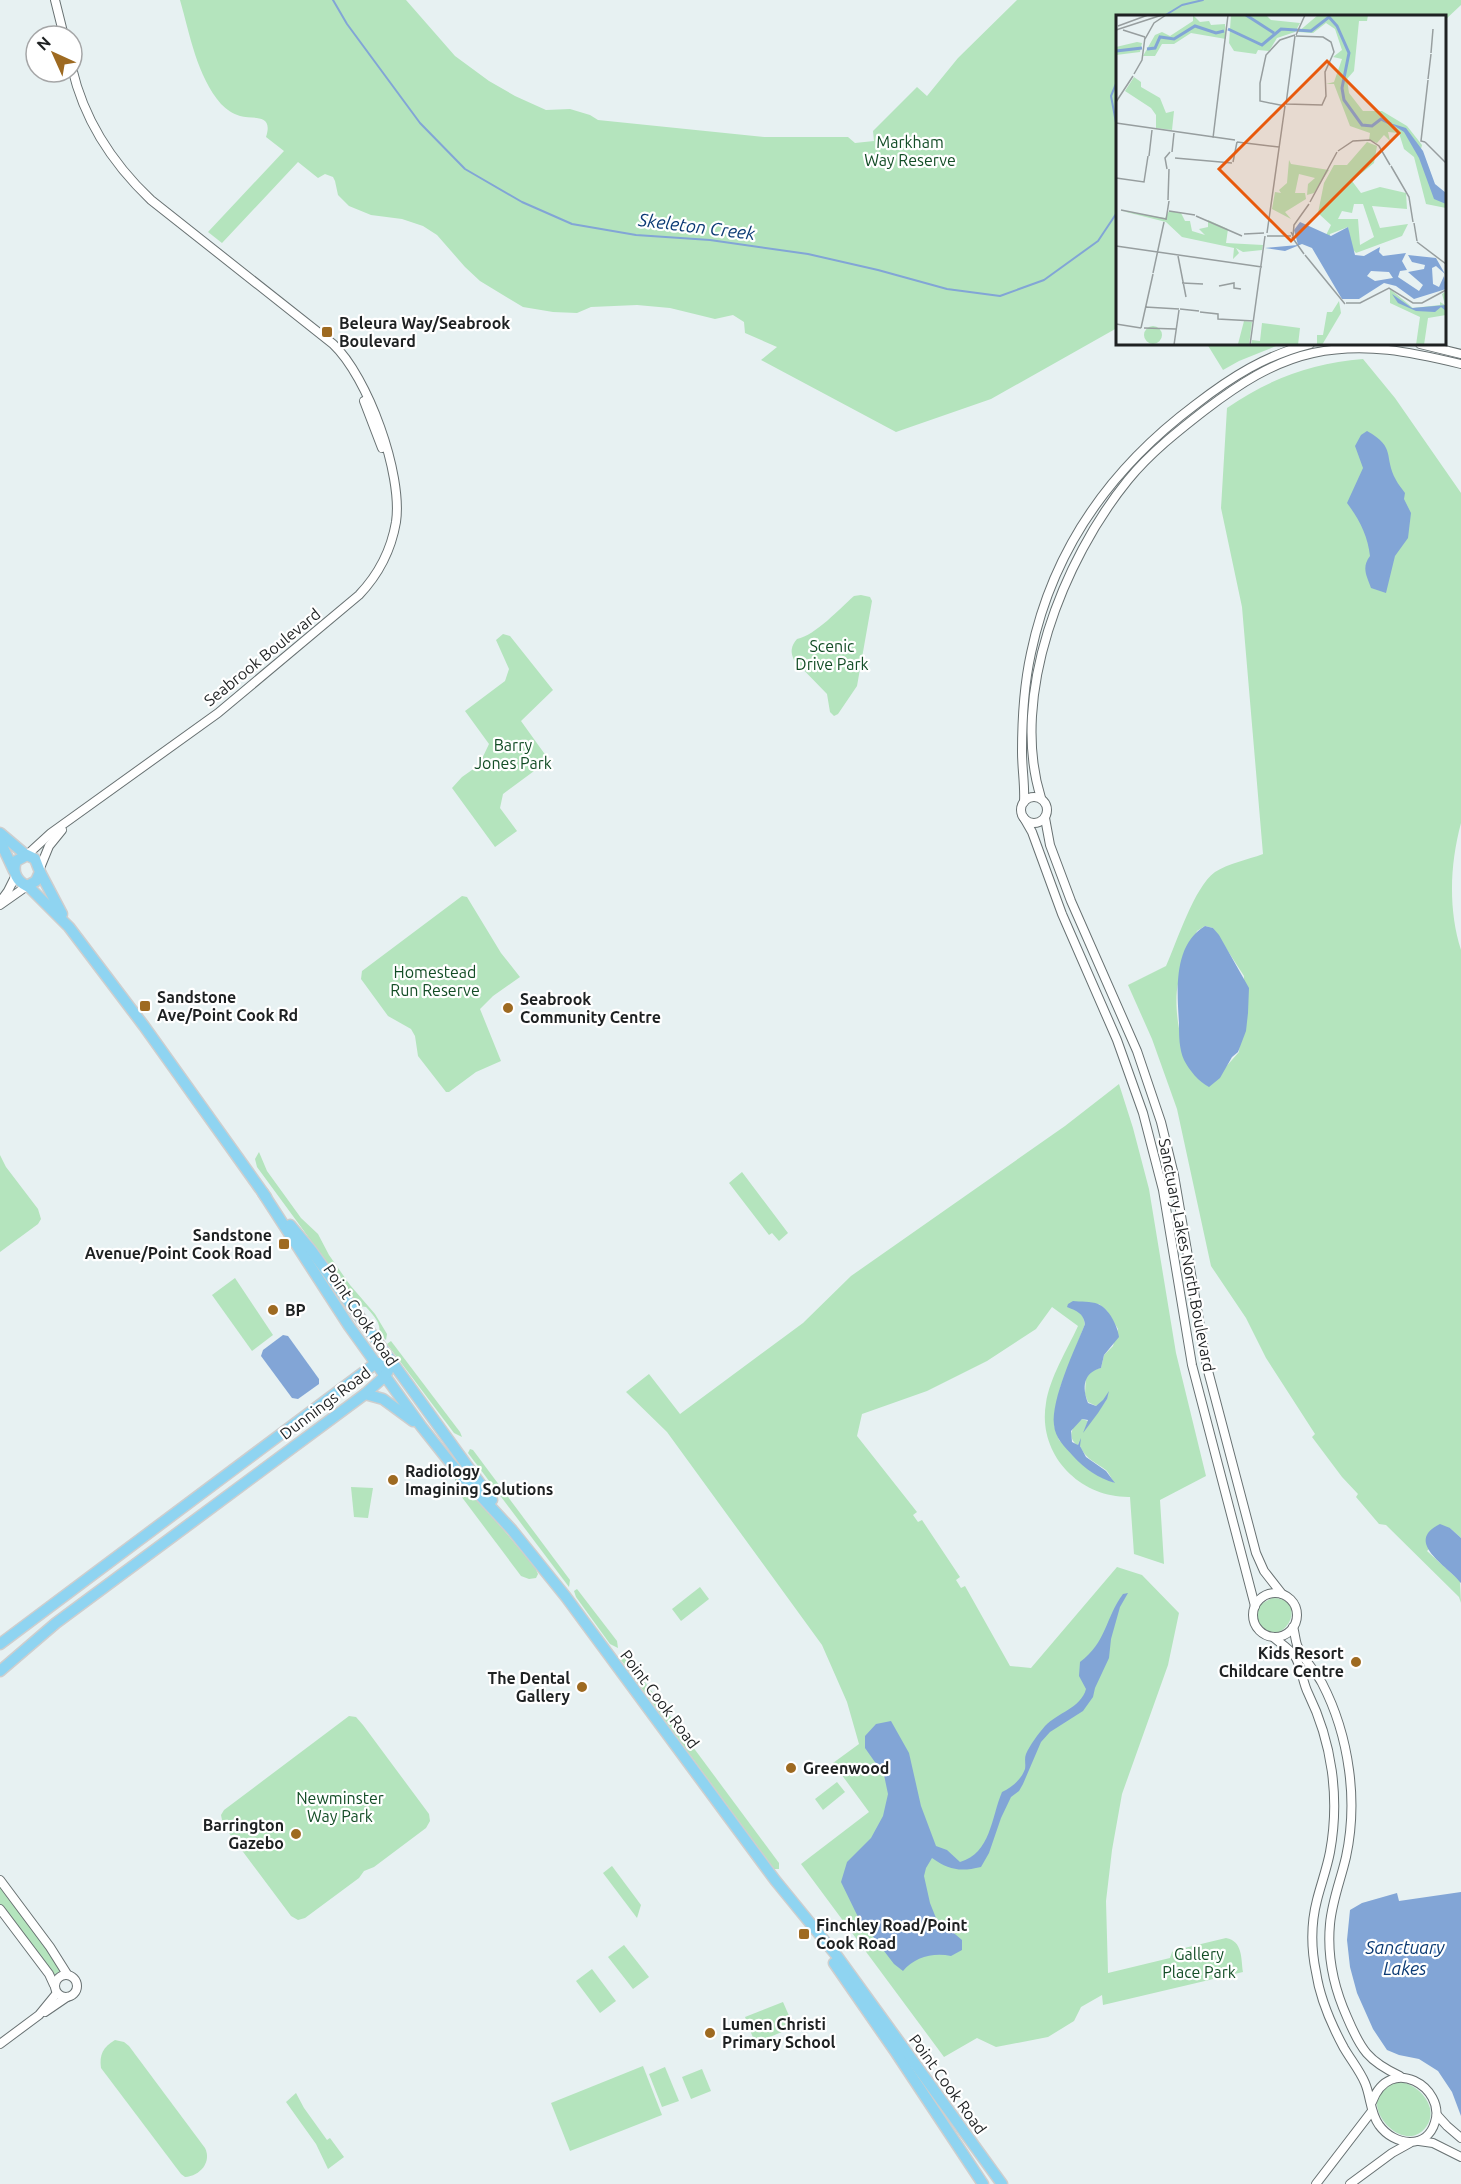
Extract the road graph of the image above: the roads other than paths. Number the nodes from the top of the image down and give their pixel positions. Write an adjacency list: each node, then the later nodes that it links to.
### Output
1 (55, 0): 2 (street)
2 (61, 24)
3 (76, 84): 12 (street, Seabrook Boulevard)
4 (1307, 345): 9 (street)
5 (1424, 345): 6 (street)
6 (1461, 354)
7 (1461, 364): 8 (street)
8 (1041, 798): 9 (street); 11 (street)
9 (1024, 802): 10 (street)
10 (1024, 818): 11 (street); 31 (street, Sanctuary Lakes North Boulevard)
11 (1045, 818): 30 (street, Sanctuary Lakes North Boulevard)
12 (70, 821): 15 (street, Seabrook Boulevard); 16 (street, Seabrook Boulevard)
13 (0, 833): 15 (main road)
14 (0, 841): 17 (main road)
15 (26, 855): 16 (main road); 17 (main road)
16 (40, 870): 18 (main road); 20 (main road, Point Cook Road)
17 (15, 873): 18 (main road); 19 (street)
18 (27, 886): 19 (street); 20 (main road, Point Cook Road)
19 (0, 903)
20 (69, 927): 21 (main road, Point Cook Road)
21 (263, 1193): 22 (main road, Point Cook Road); 23 (main road, Point Cook Road)
22 (392, 1362): 23 (main road, Dunnings Road); 24 (main road, Dunnings Road); 27 (main road, Point Cook Road)
23 (376, 1363): 24 (main road, Point Cook Road); 34 (main road, Dunnings Road)
24 (385, 1376): 25 (main road, Dunnings Road); 26 (main road, Point Cook Road)
25 (365, 1394): 26 (main road); 35 (main road, Dunnings Road)
26 (421, 1426): 28 (main road, Point Cook Road)
27 (457, 1449): 28 (main road); 29 (main road, Point Cook Road)
28 (452, 1466): 29 (main road, Point Cook Road)
29 (512, 1530): 45 (main road, Point Cook Road)
30 (1282, 1594): 31 (street); 32 (street)
31 (1255, 1606): 33 (street)
32 (1293, 1627): 33 (street); 37 (street)
33 (1273, 1637): 36 (street)
34 (0, 1644)
35 (0, 1671)
36 (1333, 1832): 37 (street); 39 (street)
37 (1350, 1832): 40 (street)
38 (0, 1880): 42 (street)
39 (1317, 1901): 40 (street); 49 (street)
40 (1333, 1905): 48 (street)
41 (0, 1909): 43 (street)
42 (68, 1974): 43 (street); 44 (street)
43 (56, 1989): 44 (street); 46 (street)
44 (67, 1997): 46 (street)
45 (864, 1999): 51 (main road, Point Cook Road); 52 (main road, Point Cook Road)
46 (39, 2015): 47 (street)
47 (0, 2044)
48 (1400, 2076): 49 (street); 50 (street)
49 (1372, 2106): 54 (street); 58 (street)
50 (1437, 2115): 53 (street); 54 (street)
51 (952, 2116): 52 (main road); 57 (main road, Point Cook Road)
52 (942, 2123): 56 (main road, Point Cook Road)
53 (1461, 2138)
54 (1415, 2142): 55 (street); 59 (street)
55 (1461, 2157)
56 (983, 2184)
57 (1000, 2184)
58 (1316, 2184)
59 (1350, 2184)

